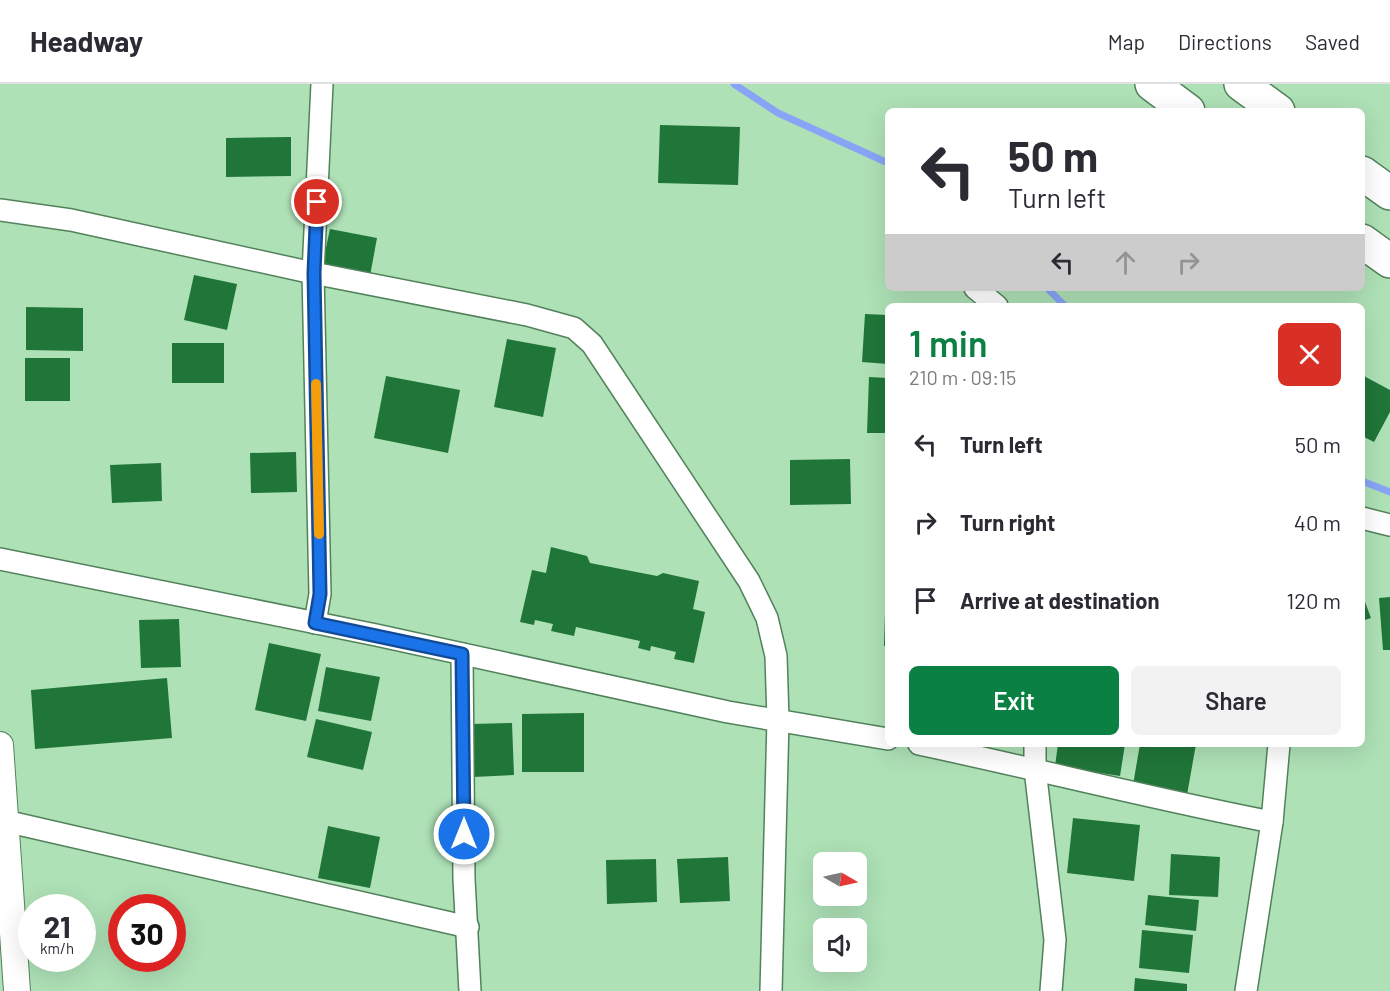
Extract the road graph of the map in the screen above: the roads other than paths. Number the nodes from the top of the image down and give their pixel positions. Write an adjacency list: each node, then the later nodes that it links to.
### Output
1 (322, 84): 11 (street)
2 (1152, 84): 4 (highway)
3 (1241, 84): 5 (highway)
4 (1184, 108)
5 (1274, 108)
6 (1365, 175): 7 (highway)
7 (1390, 193)
8 (0, 210): 11 (street)
9 (1365, 243): 10 (highway)
10 (1390, 261)
11 (314, 273): 17 (street); 19 (street)
12 (979, 291): 13 (street)
13 (994, 303)
14 (1365, 519): 15 (street)
15 (1390, 525)
16 (0, 559): 17 (street)
17 (315, 623): 18 (street)
18 (462, 654): 19 (street); 28 (street)
19 (778, 720): 20 (street); 31 (street)
20 (885, 738)
21 (0, 745): 26 (street)
22 (933, 747): 25 (street)
23 (1035, 747): 25 (street)
24 (1279, 747): 27 (street)
25 (1035, 769): 27 (street); 32 (street)
26 (5, 821): 28 (street); 29 (street)
27 (1272, 822): 33 (street)
28 (468, 927): 30 (street)
29 (17, 991)
30 (470, 991)
31 (771, 991)
32 (1051, 991)
33 (1246, 991)

